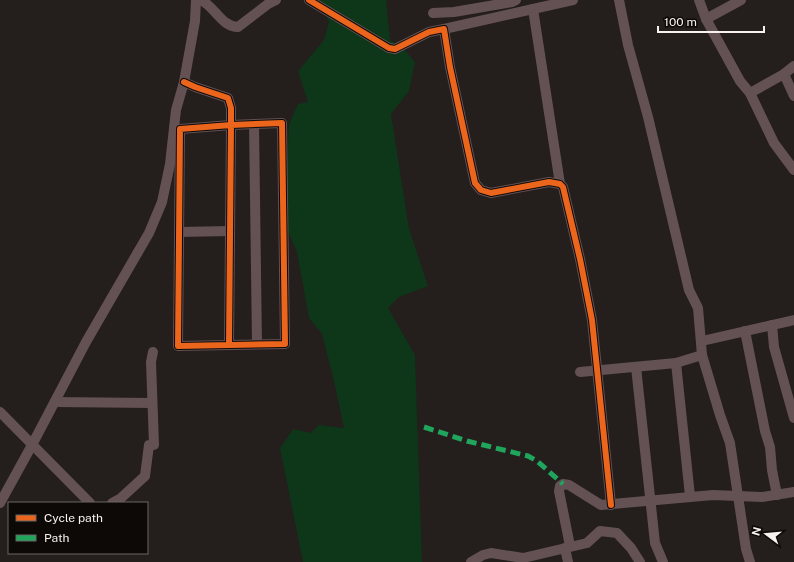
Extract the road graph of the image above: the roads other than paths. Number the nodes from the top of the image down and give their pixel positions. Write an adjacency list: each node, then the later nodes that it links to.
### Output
1 (196, 0): 17 (street)
2 (201, 0): 3 (street)
3 (276, 0)
4 (309, 0): 14 (street)
5 (516, 0): 10 (street)
6 (573, 0): 11 (street)
7 (619, 0): 29 (street)
8 (699, 0): 13 (street)
9 (741, 0): 13 (street)
10 (485, 4): 12 (street)
11 (533, 9): 14 (street); 23 (street)
12 (433, 13)
13 (706, 19): 18 (street)
14 (444, 29): 23 (street)
15 (794, 66): 16 (street)
16 (784, 74): 18 (street); 19 (street)
17 (184, 82): 21 (street); 38 (street)
18 (750, 93): 22 (street)
19 (794, 96)
20 (254, 124): 21 (street); 30 (street); 30 (street)
21 (231, 125): 24 (street); 25 (street)
22 (794, 170)
23 (560, 184): 36 (street)
24 (230, 231): 25 (street); 31 (street)
25 (179, 232): 31 (street)
26 (794, 320): 27 (street)
27 (772, 325): 28 (street); 41 (street)
28 (744, 331): 29 (street); 44 (street)
29 (702, 341): 33 (street)
30 (257, 344): 31 (street)
31 (229, 345)
32 (153, 352): 39 (street)
33 (702, 355): 34 (street); 46 (street)
34 (676, 363): 35 (street); 45 (street)
35 (636, 367): 36 (street); 47 (street)
36 (596, 371): 37 (street); 51 (street)
37 (580, 372)
38 (55, 402): 39 (street); 42 (street)
39 (152, 403): 49 (street)
40 (0, 412): 42 (street)
41 (794, 418)
42 (32, 445): 48 (street); 50 (street)
43 (794, 492): 44 (street)
44 (777, 494): 46 (street)
45 (690, 496): 46 (street); 47 (street)
46 (739, 496): 58 (street)
47 (650, 501): 51 (street); 57 (street)
48 (89, 502)
49 (114, 502)
50 (0, 503)
51 (611, 505): 52 (street)
52 (568, 547): 53 (street); 55 (street); 56 (street)
53 (523, 560): 54 (street)
54 (471, 562)
55 (568, 562)
56 (640, 562)
57 (663, 562)
58 (750, 562)

